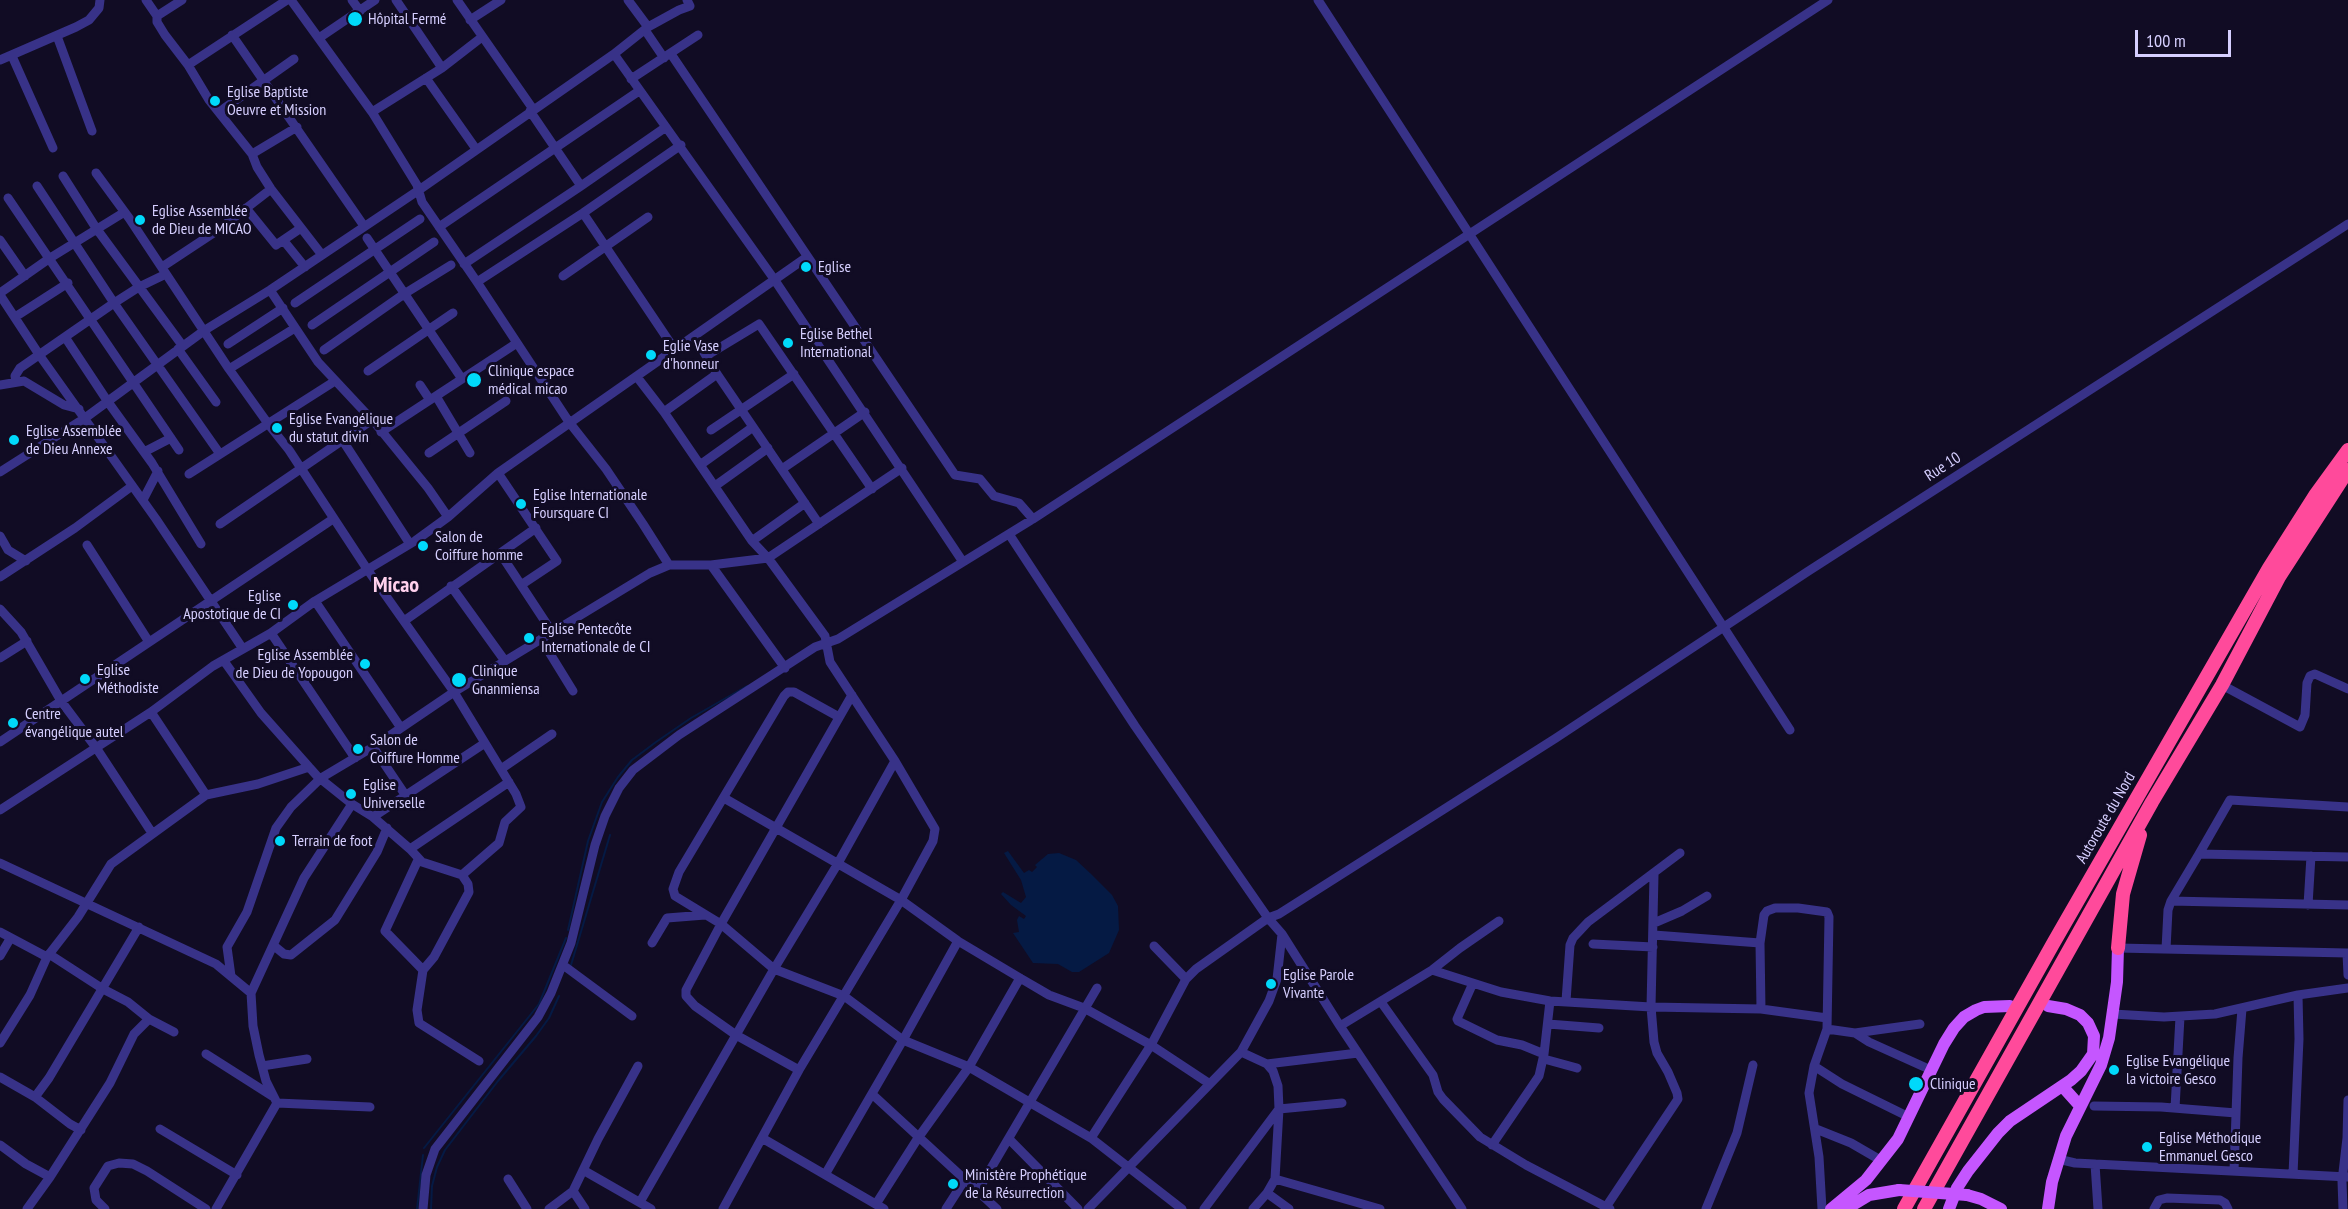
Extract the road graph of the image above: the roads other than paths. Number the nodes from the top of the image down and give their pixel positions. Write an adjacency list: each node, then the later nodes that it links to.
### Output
1 (100, 0): 20 (street)
2 (146, 0): 15 (street)
3 (182, 0): 15 (street)
4 (289, 0): 18 (street); 22 (street)
5 (352, 0): 14 (street)
6 (375, 0): 14 (street)
7 (396, 0): 29 (street)
8 (457, 0): 16 (street)
9 (501, 0): 16 (street)
10 (628, 0): 17 (street)
11 (687, 0): 17 (street)
12 (1318, 0): 62 (street)
13 (1828, 0): 62 (street)
14 (360, 11): 22 (street)
15 (157, 16): 28 (street)
16 (470, 20): 21 (street)
17 (647, 28): 23 (street); 25 (street)
18 (232, 35): 28 (street); 32 (street)
19 (698, 35): 25 (street)
20 (57, 36): 24 (street); 39 (street)
21 (482, 37): 29 (street); 34 (street)
22 (319, 38): 35 (street)
23 (614, 54): 31 (street); 34 (street)
24 (12, 56): 27 (street); 41 (street)
25 (667, 56): 31 (street); 71 (street)
26 (294, 59): 32 (street)
27 (0, 60)
28 (188, 65): 36 (street)
29 (442, 68): 30 (street)
30 (426, 78): 35 (street); 43 (street)
31 (631, 79): 33 (street)
32 (265, 81): 36 (street); 37 (street)
33 (639, 91): 38 (street); 42 (street)
34 (532, 110): 42 (street); 43 (street)
35 (372, 111): 50 (street)
36 (219, 112): 44 (street)
37 (297, 127): 44 (street); 58 (street)
38 (666, 127): 40 (street); 48 (street)
39 (92, 130)
40 (681, 146): 54 (street); 80 (street)
41 (53, 148)
42 (555, 148): 48 (street); 59 (street)
43 (476, 149): 50 (street)
44 (252, 153): 49 (street)
45 (96, 173): 53 (street)
46 (63, 176): 60 (street)
47 (37, 186): 67 (street)
48 (581, 186): 73 (street)
49 (271, 189): 52 (street); 61 (street)
50 (419, 190): 58 (street); 59 (street)
51 (8, 198): 72 (street)
52 (246, 208): 65 (street); 76 (street)
53 (123, 213): 60 (street); 76 (street)
54 (583, 213): 68 (street); 81 (street)
55 (648, 217): 68 (street)
56 (420, 219): 69 (street)
57 (2348, 224): 184 (street, Rue 10)
58 (364, 226): 70 (street)
59 (439, 227): 73 (street)
60 (96, 228): 67 (street); 83 (street)
61 (301, 228): 65 (street); 70 (street)
62 (1470, 233): 160 (street); 184 (street)
63 (367, 238): 69 (street)
64 (0, 240): 78 (street)
65 (284, 241): 75 (street)
66 (434, 242): 77 (street)
67 (75, 243): 72 (street); 87 (street)
68 (604, 246): 79 (street); 103 (street)
69 (374, 248): 77 (street); 88 (street)
70 (322, 255): 75 (street)
71 (807, 257): 80 (street); 160 (street)
72 (50, 258): 78 (street); 82 (street)
73 (464, 264): 81 (street)
74 (450, 265): 86 (street)
75 (305, 267): 84 (street)
76 (164, 271): 83 (street); 96 (street)
77 (390, 272): 86 (street); 93 (street)
78 (24, 276): 85 (street)
79 (563, 276)
80 (774, 279): 97 (street); 125 (street)
81 (477, 282): 99 (street)
82 (68, 283): 91 (street); 92 (street)
83 (139, 287): 87 (street); 101 (street)
84 (270, 290): 89 (street); 96 (street)
85 (0, 294): 91 (street)
86 (404, 294): 95 (street); 102 (street)
87 (114, 303): 92 (street); 106 (street)
88 (294, 303)
89 (283, 308): 94 (street); 100 (street)
90 (453, 313): 95 (street)
91 (15, 317): 104 (street)
92 (91, 318): 98 (street); 116 (street)
93 (312, 325)
94 (296, 328): 107 (street); 113 (street)
95 (428, 328): 108 (street); 112 (street)
96 (205, 330): 101 (street); 107 (street)
97 (694, 336): 103 (street); 105 (street)
98 (65, 337): 104 (street); 120 (street)
99 (517, 343): 112 (street); 128 (street)
100 (228, 344)
101 (180, 347): 106 (street); 121 (street)
102 (324, 350)
103 (675, 350): 111 (street)
104 (40, 356): 115 (street); 122 (street)
105 (706, 356): 109 (street); 110 (street)
106 (156, 365): 116 (street); 143 (street)
107 (229, 369): 129 (street)
108 (368, 371)
109 (717, 374): 123 (street); 124 (street)
110 (794, 374): 123 (street); 134 (street)
111 (637, 377): 124 (street); 128 (street)
112 (462, 379): 118 (street)
113 (335, 381): 127 (street); 129 (street)
114 (1, 382): 115 (street)
115 (16, 382): 122 (street)
116 (133, 382): 120 (street); 135 (street)
117 (420, 385): 118 (street)
118 (433, 398): 132 (street); 133 (street)
119 (506, 401): 133 (street)
120 (108, 402): 126 (street); 140 (street)
121 (216, 402)
122 (79, 409): 126 (street)
123 (742, 410): 130 (street); 131 (street)
124 (664, 412): 144 (street)
125 (864, 412): 134 (street); 145 (street)
126 (86, 418): 150 (street); 153 (street)
127 (372, 420): 132 (street); 136 (street)
128 (569, 422): 151 (street); 174 (street)
129 (267, 423): 143 (street); 146 (street)
130 (753, 427): 137 (street); 144 (street)
131 (711, 430)
132 (381, 432): 158 (street)
133 (459, 433): 141 (street); 142 (street)
134 (834, 434): 147 (street); 155 (street)
135 (171, 438): 138 (street); 140 (street)
136 (344, 441): 146 (street); 168 (street)
137 (768, 448): 147 (street); 154 (street)
138 (179, 450)
139 (2348, 450): 391 (highway, Autoroute du Nord)
140 (144, 452): 148 (street)
141 (429, 453)
142 (470, 453)
143 (220, 454): 152 (street)
144 (700, 465): 154 (street)
145 (902, 468): 155 (street); 173 (street)
146 (301, 469): 159 (street); 161 (street)
147 (782, 469): 157 (street)
148 (158, 471): 156 (street); 167 (street)
149 (2348, 471): 196 (highway, Autoroute du Nord)
150 (0, 472)
151 (498, 473): 158 (street); 163 (street)
152 (189, 474)
153 (132, 486): 156 (street); 172 (street)
154 (715, 486): 166 (street)
155 (873, 489): 162 (street)
156 (143, 500): 180 (street)
157 (805, 503): 162 (street); 166 (street)
158 (448, 517): 168 (street)
159 (333, 519): 176 (street); 180 (street)
160 (1033, 519): 164 (street)
161 (220, 524)
162 (819, 524): 171 (street)
163 (536, 528): 170 (street); 178 (street)
164 (1009, 534): 173 (street); 245 (street)
165 (0, 536): 172 (street)
166 (752, 541): 171 (street)
167 (201, 543)
168 (410, 544): 176 (street)
169 (87, 545): 189 (street)
170 (500, 553): 178 (street); 179 (street)
171 (768, 558): 175 (street); 190 (street)
172 (26, 561): 177 (street)
173 (963, 562): 190 (street)
174 (669, 565): 175 (street); 185 (street)
175 (711, 565): 195 (street)
176 (367, 569): 181 (street); 183 (street)
177 (0, 577)
178 (521, 585): 185 (street)
179 (451, 586): 183 (street); 194 (street)
180 (210, 601): 189 (street); 191 (street)
181 (315, 601): 186 (street); 204 (street)
182 (0, 609): 188 (street)
183 (404, 621): 199 (street)
184 (1724, 627): 205 (street); 245 (street, Rue 10)
185 (552, 632): 187 (street)
186 (271, 633): 191 (street); 211 (street)
187 (541, 639): 194 (street); 198 (street)
188 (27, 641): 192 (street); 201 (street)
189 (150, 642): 201 (street)
190 (826, 644): 195 (street); 200 (street)
191 (243, 649): 193 (street)
192 (0, 658)
193 (224, 660): 202 (street); 213 (street)
194 (505, 661): 199 (street)
195 (785, 668): 267 (street)
196 (2222, 685): 197 (street); 220 (highway, Autoroute du Nord)
197 (2348, 689)
198 (573, 691)
199 (454, 692): 204 (street); 208 (street)
200 (852, 695): 203 (street); 212 (street)
201 (61, 702): 207 (street); 210 (street)
202 (151, 712): 210 (street); 217 (street)
203 (839, 717): 219 (street); 226 (street)
204 (401, 728): 209 (street)
205 (1790, 730)
206 (552, 734): 214 (street)
207 (0, 742)
208 (485, 743): 214 (street); 218 (street)
209 (373, 747): 211 (street); 218 (street)
210 (97, 749): 223 (street); 227 (street)
211 (356, 758): 215 (street)
212 (895, 760): 235 (street); 239 (street)
213 (309, 766): 215 (street); 217 (street)
214 (501, 769): 216 (street)
215 (321, 778): 221 (street); 272 (street)
216 (509, 782): 228 (street); 237 (street)
217 (206, 795): 227 (street)
218 (406, 796): 224 (street)
219 (724, 798): 226 (street); 244 (street)
220 (2152, 802): 262 (highway); 392 (highway, Autoroute du Nord)
221 (352, 804): 224 (street); 258 (street)
222 (2348, 807): 230 (street)
223 (0, 810)
224 (374, 817): 225 (street)
225 (387, 828): 228 (street); 258 (street)
226 (775, 829): 235 (street); 248 (street)
227 (152, 832): 241 (street)
228 (410, 849): 233 (street)
229 (1680, 853): 236 (street)
230 (2199, 854): 231 (street); 240 (street)
231 (2311, 856): 232 (street); 242 (street)
232 (2348, 857)
233 (418, 860): 237 (street); 269 (street)
234 (0, 863): 241 (street)
235 (837, 865): 239 (street); 268 (street)
236 (1654, 874): 247 (street); 283 (street)
237 (462, 875): 269 (street)
238 (1707, 896): 247 (street)
239 (901, 900): 254 (street); 281 (street)
240 (2171, 901): 242 (street); 263 (street)
241 (86, 903): 249 (street); 265 (street)
242 (2308, 905): 243 (street)
243 (2348, 905)
244 (705, 915): 248 (street); 255 (street)
245 (1268, 918): 251 (street); 274 (street, Rue 10)
246 (1499, 921): 270 (street)
247 (1654, 923): 252 (street)
248 (721, 924): 268 (street); 303 (street)
249 (139, 927): 272 (street); 278 (street)
250 (0, 932): 253 (street)
251 (1282, 934): 298 (street); 307 (street)
252 (1654, 934): 256 (street); 261 (street)
253 (10, 939): 265 (street); 266 (street)
254 (958, 941): 273 (street); 304 (street)
255 (652, 943)
256 (1760, 943): 290 (street); 294 (street)
257 (1593, 944): 261 (street)
258 (273, 945): 279 (street)
259 (1154, 946): 274 (street)
260 (2348, 946): 264 (street)
261 (1653, 947): 287 (street)
262 (2118, 948): 263 (street); 291 (main road)
263 (2166, 949): 264 (street)
264 (2348, 953): 271 (street)
265 (48, 955): 278 (street); 305 (street)
266 (0, 956)
267 (563, 965): 292 (street); 372 (street)
268 (774, 969): 281 (street); 303 (street)
269 (423, 970): 312 (street)
270 (1432, 970): 275 (street); 284 (street)
271 (2348, 975)
272 (231, 976): 279 (street)
273 (1020, 978): 288 (street); 318 (street)
274 (1186, 979): 306 (street)
275 (1473, 983): 282 (street); 310 (street)
276 (1097, 988): 288 (street)
277 (2348, 988): 280 (street)
278 (103, 989): 295 (street); 326 (street)
279 (251, 993): 316 (street)
280 (2298, 995): 289 (street); 355 (street)
281 (844, 996): 304 (street); 320 (street)
282 (1550, 1001): 283 (street); 296 (street)
283 (1566, 1001): 287 (street)
284 (1381, 1002): 298 (street); 345 (street)
285 (2010, 1006): 321 (main road)
286 (2048, 1006): 324 (main road)
287 (1651, 1007): 290 (street); 367 (street)
288 (1084, 1008): 306 (street); 329 (street)
289 (2242, 1009): 293 (street); 336 (street)
290 (1761, 1010): 294 (street)
291 (2113, 1014): 293 (street); 331 (main road)
292 (632, 1016)
293 (2180, 1017): 334 (street)
294 (1827, 1018): 300 (street)
295 (149, 1019): 301 (street); 340 (street)
296 (1548, 1024): 299 (street); 310 (street)
297 (1920, 1024): 302 (street)
298 (1340, 1026): 308 (street)
299 (1599, 1028)
300 (1827, 1029): 302 (street); 317 (street)
301 (174, 1032)
302 (1855, 1033): 321 (street)
303 (736, 1035): 320 (street); 364 (street)
304 (903, 1040): 318 (street); 325 (street)
305 (0, 1043)
306 (1151, 1045): 323 (street); 343 (street)
307 (1241, 1052): 313 (street); 323 (street)
308 (1358, 1053): 313 (street); 386 (street)
309 (206, 1054): 327 (street)
310 (1544, 1057): 319 (street); 345 (street)
311 (307, 1059): 316 (street)
312 (479, 1061)
313 (1267, 1064): 335 (street)
314 (638, 1065): 351 (street)
315 (1754, 1065): 387 (street)
316 (262, 1066): 327 (street)
317 (1814, 1066): 337 (street); 339 (street)
318 (969, 1068): 329 (street); 342 (street)
319 (1576, 1068)
320 (799, 1070): 341 (street)
321 (1931, 1070): 337 (main road)
322 (0, 1077): 326 (street)
323 (1210, 1084): 350 (street)
324 (2063, 1087): 331 (main road); 393 (main road)
325 (872, 1095): 342 (street); 353 (street)
326 (35, 1097): 340 (street)
327 (276, 1100): 333 (street); 354 (street)
328 (2348, 1100): 357 (street)
329 (1028, 1103): 343 (street); 344 (street)
330 (1342, 1103): 335 (street)
331 (2080, 1106): 347 (main road)
332 (2094, 1106): 334 (street)
333 (370, 1107)
334 (2175, 1108): 336 (street)
335 (1279, 1109): 359 (street); 382 (street)
336 (2236, 1113): 352 (street)
337 (1909, 1118): 348 (main road)
338 (160, 1129): 354 (street)
339 (1816, 1129): 348 (street); 388 (street)
340 (81, 1130): 356 (street)
341 (762, 1137): 353 (street); 366 (street)
342 (918, 1138): 360 (street); 365 (street)
343 (1091, 1138): 350 (street)
344 (1009, 1139): 362 (street); 379 (street)
345 (1492, 1144): 367 (street)
346 (0, 1145): 356 (street)
347 (2058, 1159): 349 (street); 395 (main road)
348 (1882, 1161): 389 (main road)
349 (2095, 1164): 352 (street); 396 (street)
350 (1128, 1167): 380 (street); 381 (street)
351 (583, 1170): 361 (street); 364 (street)
352 (2234, 1171): 355 (street)
353 (826, 1173): 365 (street)
354 (237, 1174): 371 (street)
355 (2294, 1174): 357 (street)
356 (50, 1177): 368 (street)
357 (2345, 1177): 399 (street)
358 (508, 1179): 373 (street)
359 (1275, 1179): 363 (street); 385 (street)
360 (964, 1181): 362 (street); 377 (street)
361 (573, 1191): 374 (street); 375 (street)
362 (977, 1192): 378 (street)
363 (1267, 1193): 383 (street); 384 (street)
364 (640, 1202): 376 (street)
365 (880, 1207)
366 (727, 1208)
367 (1608, 1208)
368 (27, 1209)
369 (105, 1209): 370 (street)
370 (206, 1209)
371 (216, 1209)
372 (423, 1209)
373 (527, 1209)
374 (549, 1209)
375 (585, 1209)
376 (651, 1209)
377 (946, 1209)
378 (997, 1209)
379 (1078, 1209)
380 (1089, 1209)
381 (1182, 1209)
382 (1204, 1209)
383 (1252, 1209)
384 (1290, 1209)
385 (1380, 1209)
386 (1462, 1209)
387 (1706, 1209)
388 (1822, 1209)
389 (1831, 1209)
390 (1846, 1209): 394 (main road, bridge)
391 (1904, 1209)
392 (1924, 1209)
393 (1949, 1209)
394 (2001, 1209)
395 (2048, 1209)
396 (2098, 1209)
397 (2154, 1209): 398 (street)
398 (2228, 1209)
399 (2343, 1209)

